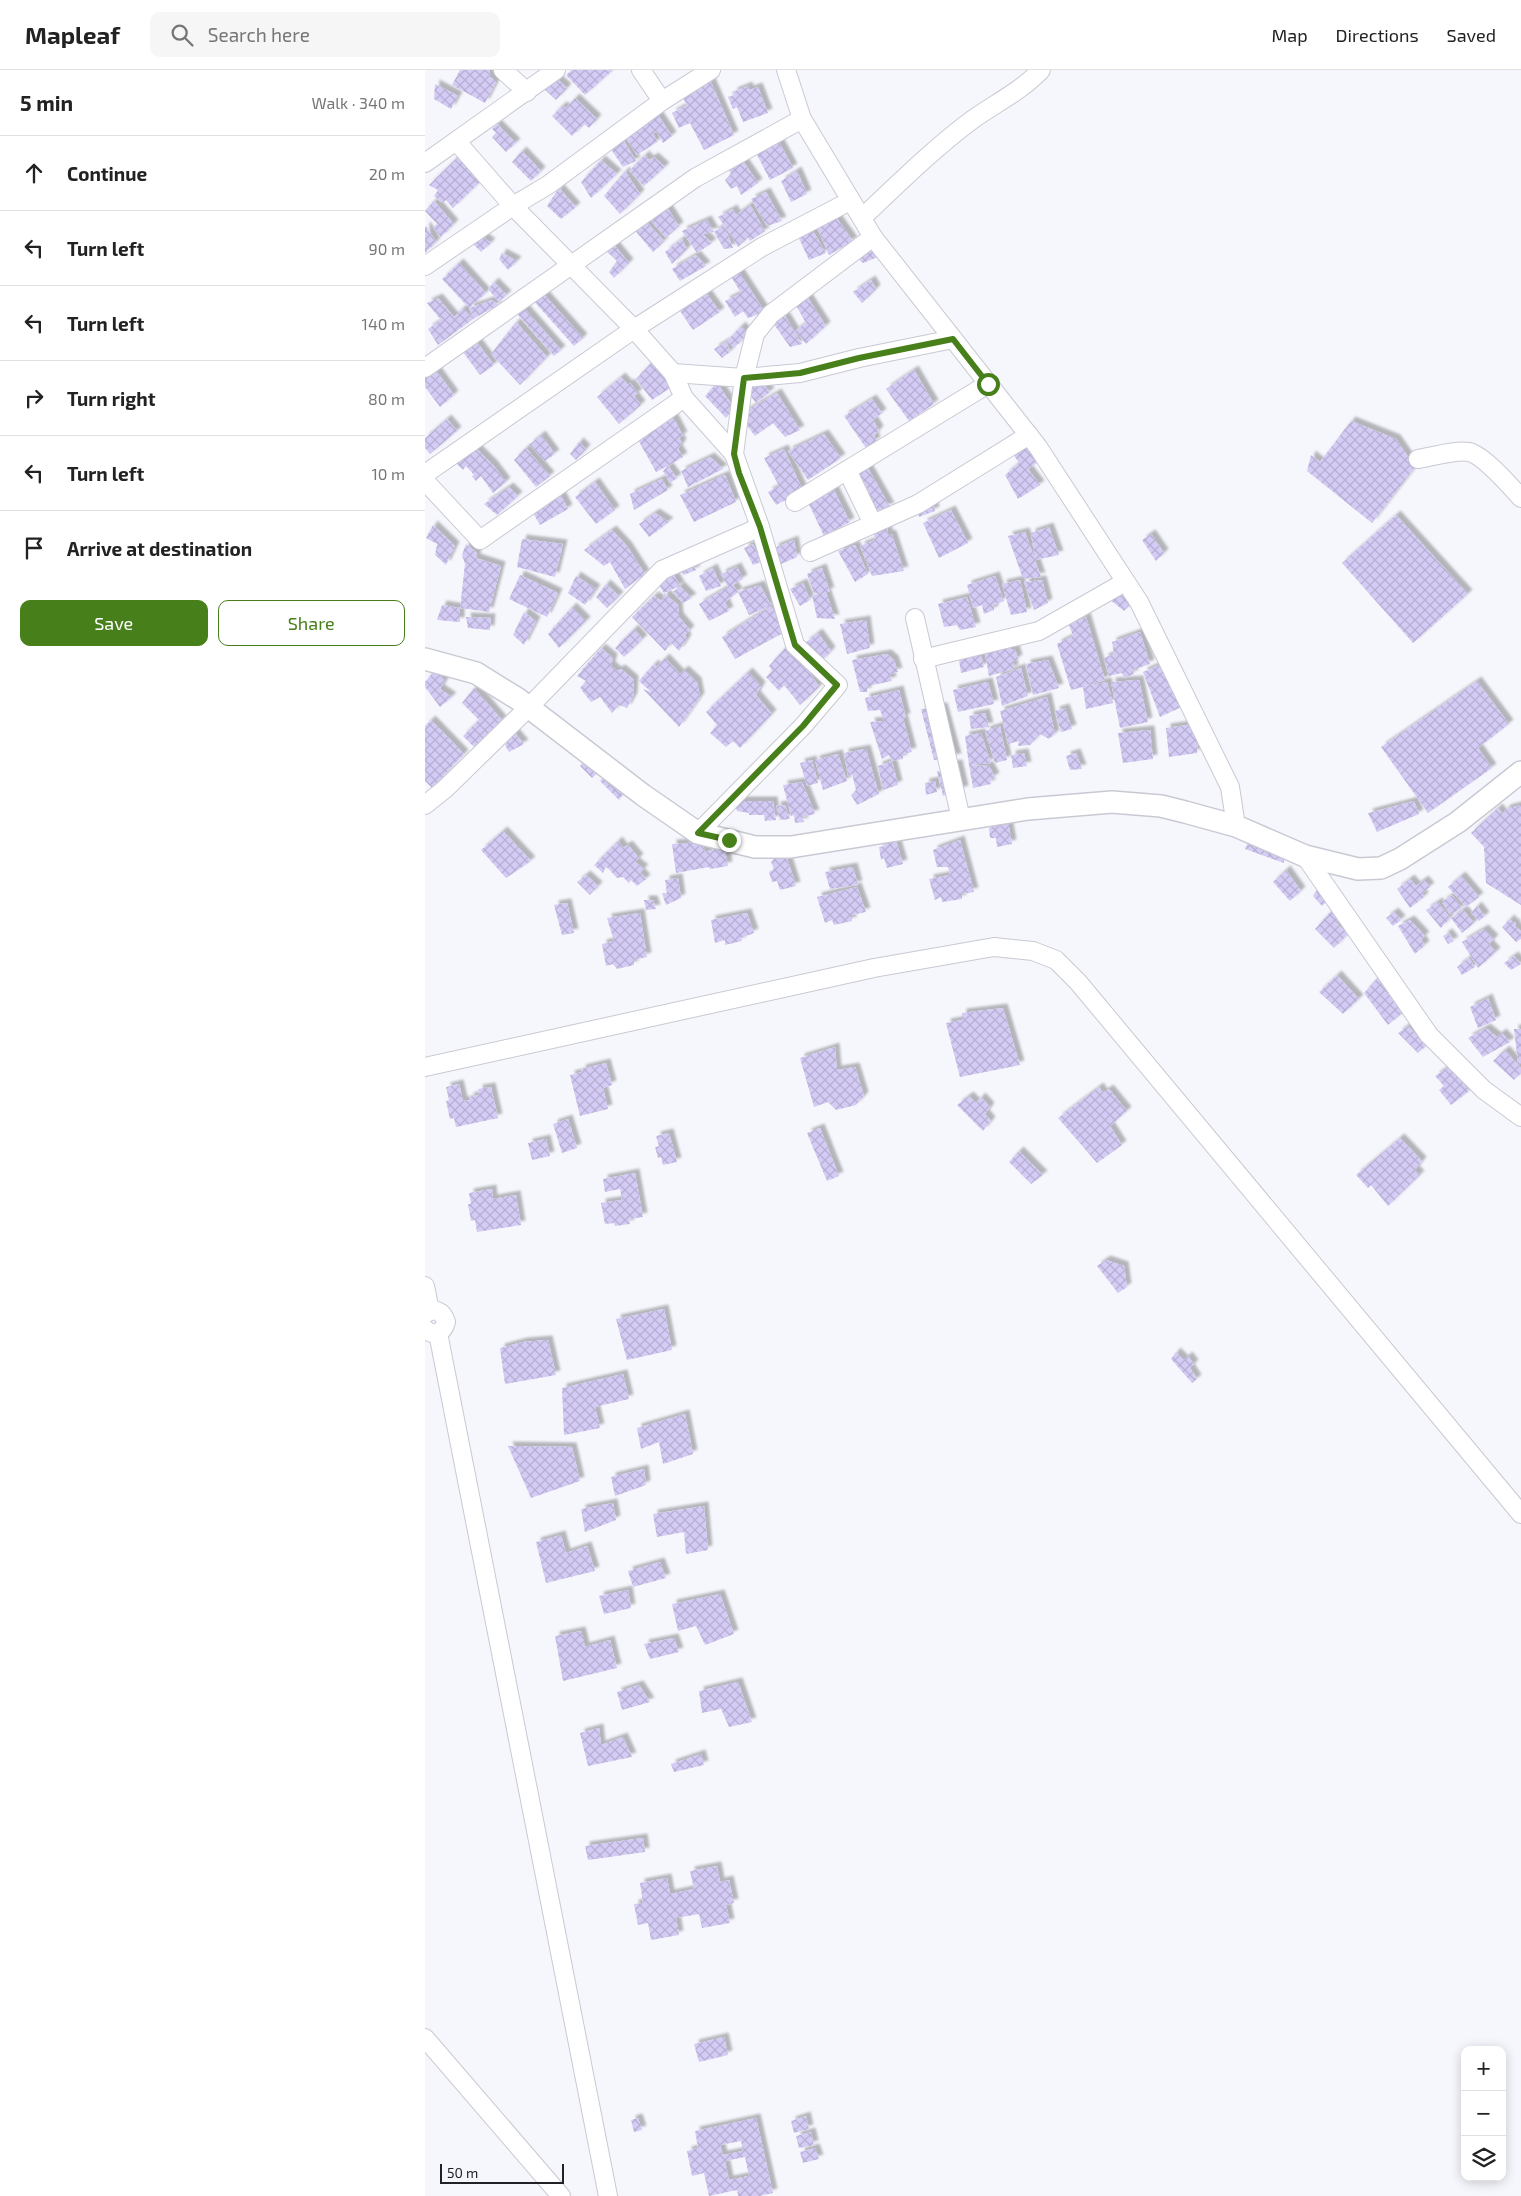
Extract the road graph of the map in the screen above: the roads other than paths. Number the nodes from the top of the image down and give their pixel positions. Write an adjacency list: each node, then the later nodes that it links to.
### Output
1 (503, 70): 7 (street)
2 (556, 70): 7 (street)
3 (641, 70): 8 (street)
4 (711, 70): 8 (street)
5 (786, 70): 9 (street)
6 (1041, 70): 14 (street)
7 (527, 92): 10 (street)
8 (662, 101): 13 (street)
9 (802, 118): 12 (street); 16 (street)
10 (457, 142): 11 (street); 13 (street)
11 (425, 163)
12 (850, 201): 14 (street); 18 (street)
13 (513, 206): 16 (street); 17 (street)
14 (863, 217): 15 (street)
15 (873, 237): 19 (street); 22 (street)
16 (571, 264): 18 (street); 20 (street)
17 (425, 266)
18 (634, 330): 21 (street); 29 (street)
19 (953, 339): 22 (street); 23 (street)
20 (425, 368)
21 (673, 373): 22 (street); 24 (street)
22 (744, 378): 26 (street)
23 (988, 384): 25 (street); 28 (street)
24 (684, 398): 26 (street); 30 (street)
25 (1029, 435): 33 (street); 36 (street)
26 (734, 454): 34 (street)
27 (1418, 460): 31 (street)
28 (847, 470): 32 (street); 33 (street)
29 (425, 474)
30 (425, 481)
31 (1521, 498)
32 (795, 502)
33 (873, 524): 35 (street)
34 (760, 527): 40 (street); 45 (street)
35 (811, 552)
36 (1125, 582): 39 (street); 44 (street)
37 (915, 618): 39 (street)
38 (425, 659): 40 (street)
39 (923, 659): 43 (street)
40 (529, 708): 42 (street); 45 (street)
41 (1521, 772): 46 (street)
42 (425, 805)
43 (961, 819): 44 (street); 45 (street)
44 (1236, 826): 46 (street)
45 (698, 833)
46 (1305, 856): 48 (street)
47 (425, 1067): 52 (street)
48 (1521, 1117)
49 (425, 1286): 50 (street)
50 (427, 1312): 51 (street)
51 (432, 1331): 55 (street)
52 (1517, 1504)
53 (425, 2038): 54 (street)
54 (561, 2196)
55 (608, 2196)

